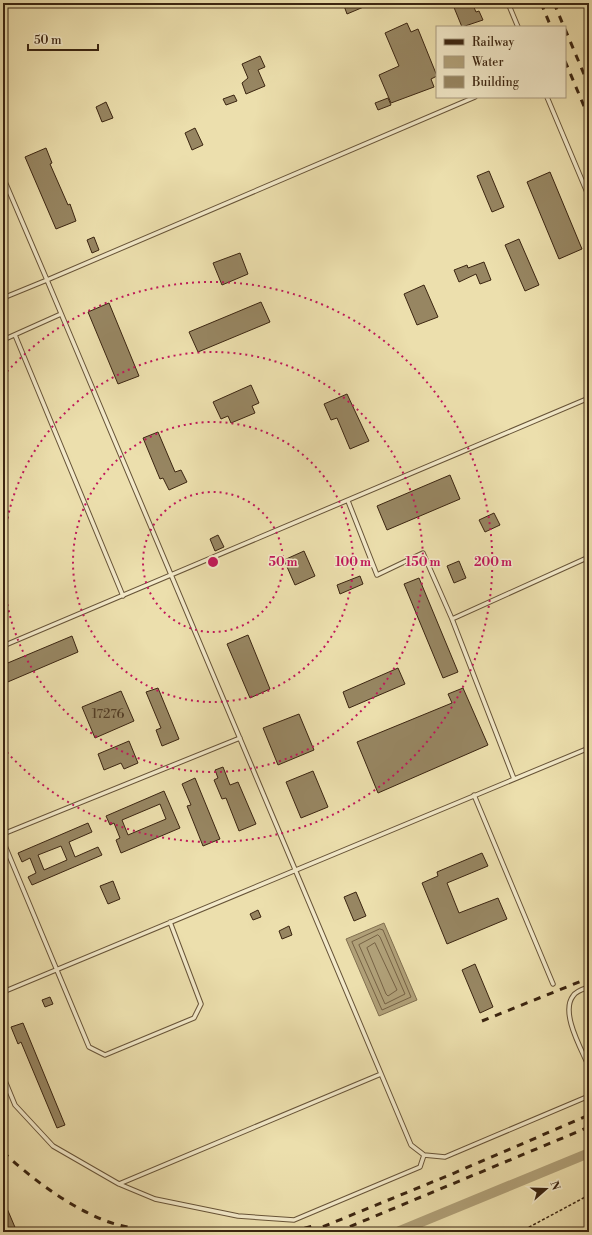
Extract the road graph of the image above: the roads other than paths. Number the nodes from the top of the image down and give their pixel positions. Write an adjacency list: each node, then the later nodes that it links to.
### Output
1 (508, 3): 2 (lane)
2 (518, 26)
3 (473, 98): 7 (lane)
4 (547, 98): 6 (lane)
5 (3, 177): 7 (lane)
6 (589, 197)
7 (47, 280): 8 (lane); 9 (lane)
8 (3, 298)
9 (61, 314): 10 (lane); 15 (lane)
10 (15, 335): 11 (lane); 16 (lane)
11 (3, 340)
12 (589, 398): 13 (lane)
13 (348, 501): 15 (lane); 17 (lane)
14 (589, 557): 17 (lane)
15 (171, 576): 16 (lane); 19 (lane)
16 (123, 596): 18 (lane)
17 (452, 619): 21 (lane)
18 (3, 646)
19 (240, 738): 23 (lane); 25 (lane)
20 (589, 748): 21 (lane)
21 (514, 779): 22 (lane)
22 (474, 795): 25 (lane); 28 (lane)
23 (3, 834)
24 (3, 841): 27 (lane)
25 (296, 869): 26 (lane); 32 (lane)
26 (170, 922): 27 (lane); 27 (lane)
27 (55, 970): 30 (lane)
28 (553, 984)
29 (589, 987): 31 (lane)
30 (3, 992)
31 (589, 1067)
32 (382, 1074): 35 (lane); 36 (lane)
33 (3, 1076): 36 (lane)
34 (589, 1096): 35 (lane)
35 (424, 1155): 36 (lane)
36 (119, 1184)

